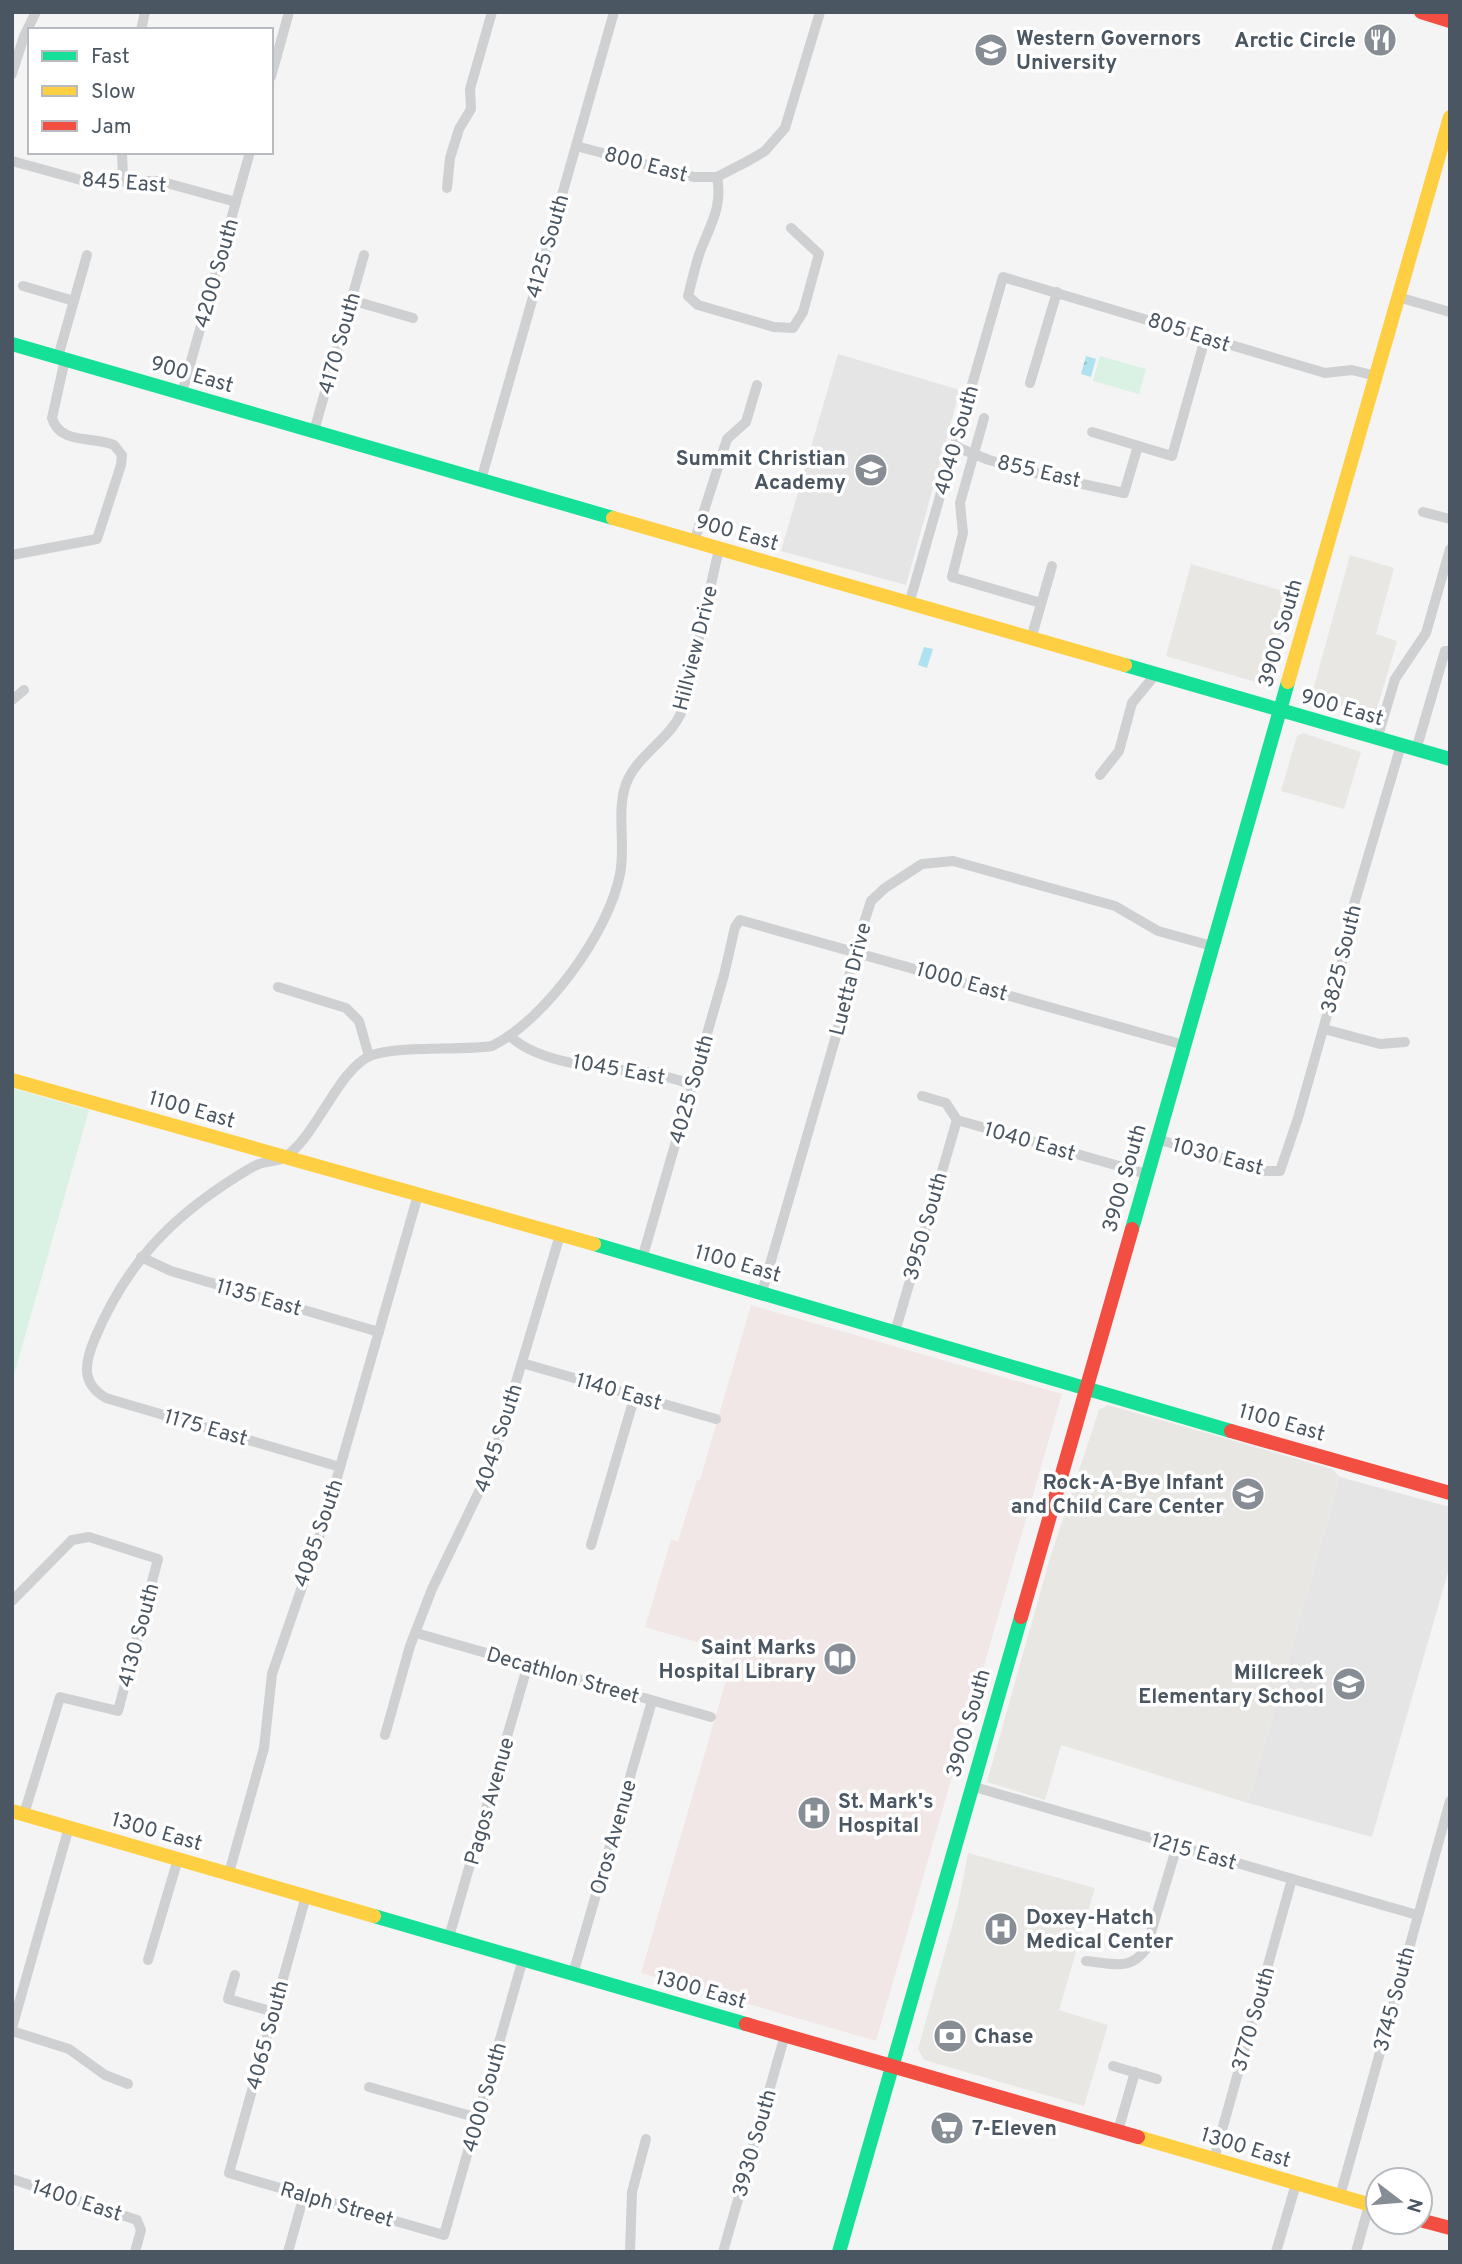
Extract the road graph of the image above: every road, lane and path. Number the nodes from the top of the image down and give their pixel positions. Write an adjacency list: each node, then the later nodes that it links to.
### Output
1 (36, 12): 9 (street)
2 (289, 12): 8 (street)
3 (492, 12): 17 (street)
4 (614, 12): 11 (street, 4125 South)
5 (820, 12): 15 (street)
6 (1421, 12): 7 (main road)
7 (1450, 21)
8 (273, 69)
9 (12, 74)
10 (1450, 117): 25 (main road, 3900 South)
11 (576, 146): 15 (street, 800 East); 43 (street, 4125 South)
12 (122, 154): 16 (street)
13 (249, 154): 18 (street, 4200 South)
14 (12, 161): 16 (street, 845 East)
15 (717, 177): 19 (street)
16 (123, 179): 18 (street, 845 East)
17 (447, 188)
18 (236, 202): 36 (street, 4200 South)
19 (791, 228)
20 (87, 255): 27 (street)
21 (364, 255): 26 (street, 4170 South)
22 (1003, 277): 24 (street, 805 East); 40 (street, 4040 South)
23 (23, 286): 27 (street)
24 (1057, 292): 30 (street, 805 East); 34 (street)
25 (1398, 297): 28 (street); 33 (main road, 3900 South)
26 (351, 300): 29 (street); 38 (street, 4170 South)
27 (74, 301): 32 (street)
28 (1450, 312)
29 (413, 318)
30 (1206, 335): 33 (street, 805 East); 41 (street)
31 (12, 344): 32 (main road, 900 East)
32 (65, 359): 36 (main road, 900 East); 49 (street)
33 (1376, 376): 58 (main road, 3900 South)
34 (1030, 383)
35 (757, 385): 46 (street)
36 (182, 393): 38 (main road, 900 East)
37 (984, 418): 42 (street)
38 (314, 431): 43 (main road, 900 East)
39 (1092, 432): 41 (street)
40 (954, 446): 42 (street, 855 East); 52 (street, 4040 South)
41 (1138, 446): 42 (street, 855 East)
42 (974, 452): 51 (street)
43 (481, 480): 46 (main road, 900 East)
44 (1423, 512): 45 (street)
45 (1450, 519)
46 (694, 542): 47 (main road, 900 East)
47 (719, 549): 52 (main road, 900 East); 69 (street, Hillview Drive)
48 (1450, 549): 59 (street)
49 (12, 555)
50 (1052, 566): 51 (street)
51 (1041, 603): 53 (street)
52 (909, 604): 53 (main road, 900 East)
53 (1031, 639): 55 (main road, 900 East)
54 (1450, 651): 61 (street)
55 (1155, 674): 58 (main road, 900 East); 63 (street)
56 (24, 690): 57 (street)
57 (12, 701)
58 (1279, 711): 59 (main road, 900 East); 65 (main road, 3900 South)
59 (1377, 738): 60 (main road, 900 East)
60 (1401, 745): 61 (main road, 900 East); 68 (street, 3825 South)
61 (1416, 750): 62 (main road, 900 East)
62 (1450, 759)
63 (1100, 775)
64 (740, 920): 66 (street, 1000 East); 74 (street, 4025 South)
65 (1212, 946): 66 (street, Luetta Drive); 71 (main road, 3900 South)
66 (855, 950): 71 (street, 1000 East); 85 (street, Luetta Drive)
67 (278, 987): 72 (street)
68 (1324, 1028): 70 (street); 79 (street, 3825 South)
69 (510, 1036): 72 (street, Hillview Drive); 74 (street, 1045 East)
70 (1405, 1042)
71 (1184, 1045): 77 (main road, 3900 South)
72 (369, 1056): 78 (street)
73 (12, 1080): 78 (main road, 1100 East)
74 (692, 1084): 84 (street, 4025 South)
75 (922, 1096): 76 (street, 1040 East)
76 (957, 1120): 80 (street, 1040 East); 87 (street, 3950 South)
77 (1157, 1139): 79 (street, 1030 East); 80 (main road, 3900 South)
78 (284, 1158): 81 (main road, 1100 East); 83 (street)
79 (1280, 1171)
80 (1147, 1174): 89 (main road, 3900 South)
81 (418, 1195): 82 (main road, 1100 East); 86 (street, 4085 South)
82 (560, 1235): 84 (main road, 1100 East); 88 (street, 4045 South)
83 (141, 1257): 86 (street, 1135 East); 92 (street, 1175 East)
84 (642, 1259): 85 (main road, 1100 East)
85 (762, 1292): 87 (main road, 1100 East)
86 (379, 1332): 92 (street, 4085 South)
87 (895, 1332): 89 (main road, 1100 East)
88 (522, 1363): 90 (street, 1140 East); 96 (street, 4045 South)
89 (1085, 1390): 93 (main road, 1100 East); 101 (main road, 3900 South)
90 (635, 1395): 91 (street, 1140 East); 94 (street)
91 (716, 1419)
92 (340, 1467): 107 (street, 4085 South)
93 (1450, 1493)
94 (591, 1545)
95 (12, 1601): 103 (street, 4130 South)
96 (416, 1633): 97 (street, Decathlon Street); 100 (street, 4045 South)
97 (528, 1664): 98 (street, Decathlon Street); 111 (street, Pagos Avenue)
98 (652, 1700): 99 (street, Decathlon Street); 115 (street, Oros Avenue)
99 (711, 1717)
100 (385, 1735)
101 (971, 1786): 105 (street, 1215 East); 121 (main road, 3900 South)
102 (1450, 1801): 110 (street, 3745 South)
103 (18, 1813): 104 (main road, 1300 East)
104 (69, 1827): 106 (main road, 1300 East); 118 (street)
105 (1177, 1846): 108 (street, 1215 East); 114 (street)
106 (178, 1859): 107 (main road, 1300 East); 113 (street)
107 (229, 1873): 109 (main road, 1300 East)
108 (1292, 1880): 110 (street, 1215 East); 129 (street, 3770 South)
109 (306, 1896): 111 (main road, 1300 East); 117 (street, 4065 South)
110 (1417, 1915): 134 (street, 3745 South)
111 (449, 1937): 112 (main road, 1300 East)
112 (523, 1959): 115 (main road, 1300 East); 126 (street, 4000 South)
113 (148, 1960)
114 (1086, 1961)
115 (573, 1974): 119 (main road, 1300 East)
116 (235, 1975): 117 (street)
117 (274, 2012): 130 (street, 4065 South)
118 (12, 2030): 124 (street)
119 (785, 2035): 121 (main road, 1300 East); 141 (street, 3930 South)
120 (1113, 2066): 122 (street)
121 (892, 2067): 127 (main road, 1300 East); 142 (main road, 3900 South)
122 (1135, 2072): 123 (street); 127 (street)
123 (1157, 2078)
124 (128, 2084)
125 (369, 2087): 126 (street)
126 (478, 2118): 137 (street, 4000 South)
127 (1118, 2131): 129 (main road, 1300 East)
128 (646, 2139): 140 (street)
129 (1214, 2159): 132 (main road, 1300 East)
130 (229, 2174): 133 (street, Ralph Street)
131 (12, 2179): 138 (street, 1400 East)
132 (1296, 2184): 134 (main road, 1300 East); 143 (street)
133 (304, 2195): 137 (street, Ralph Street); 139 (street)
134 (1340, 2196): 135 (main road, 1300 East)
135 (1364, 2203)
136 (1364, 2232): 144 (street)
137 (444, 2235)
138 (135, 2252)
139 (288, 2252)
140 (629, 2252)
141 (723, 2252)
142 (839, 2252)
143 (1276, 2252)
144 (1356, 2252)

